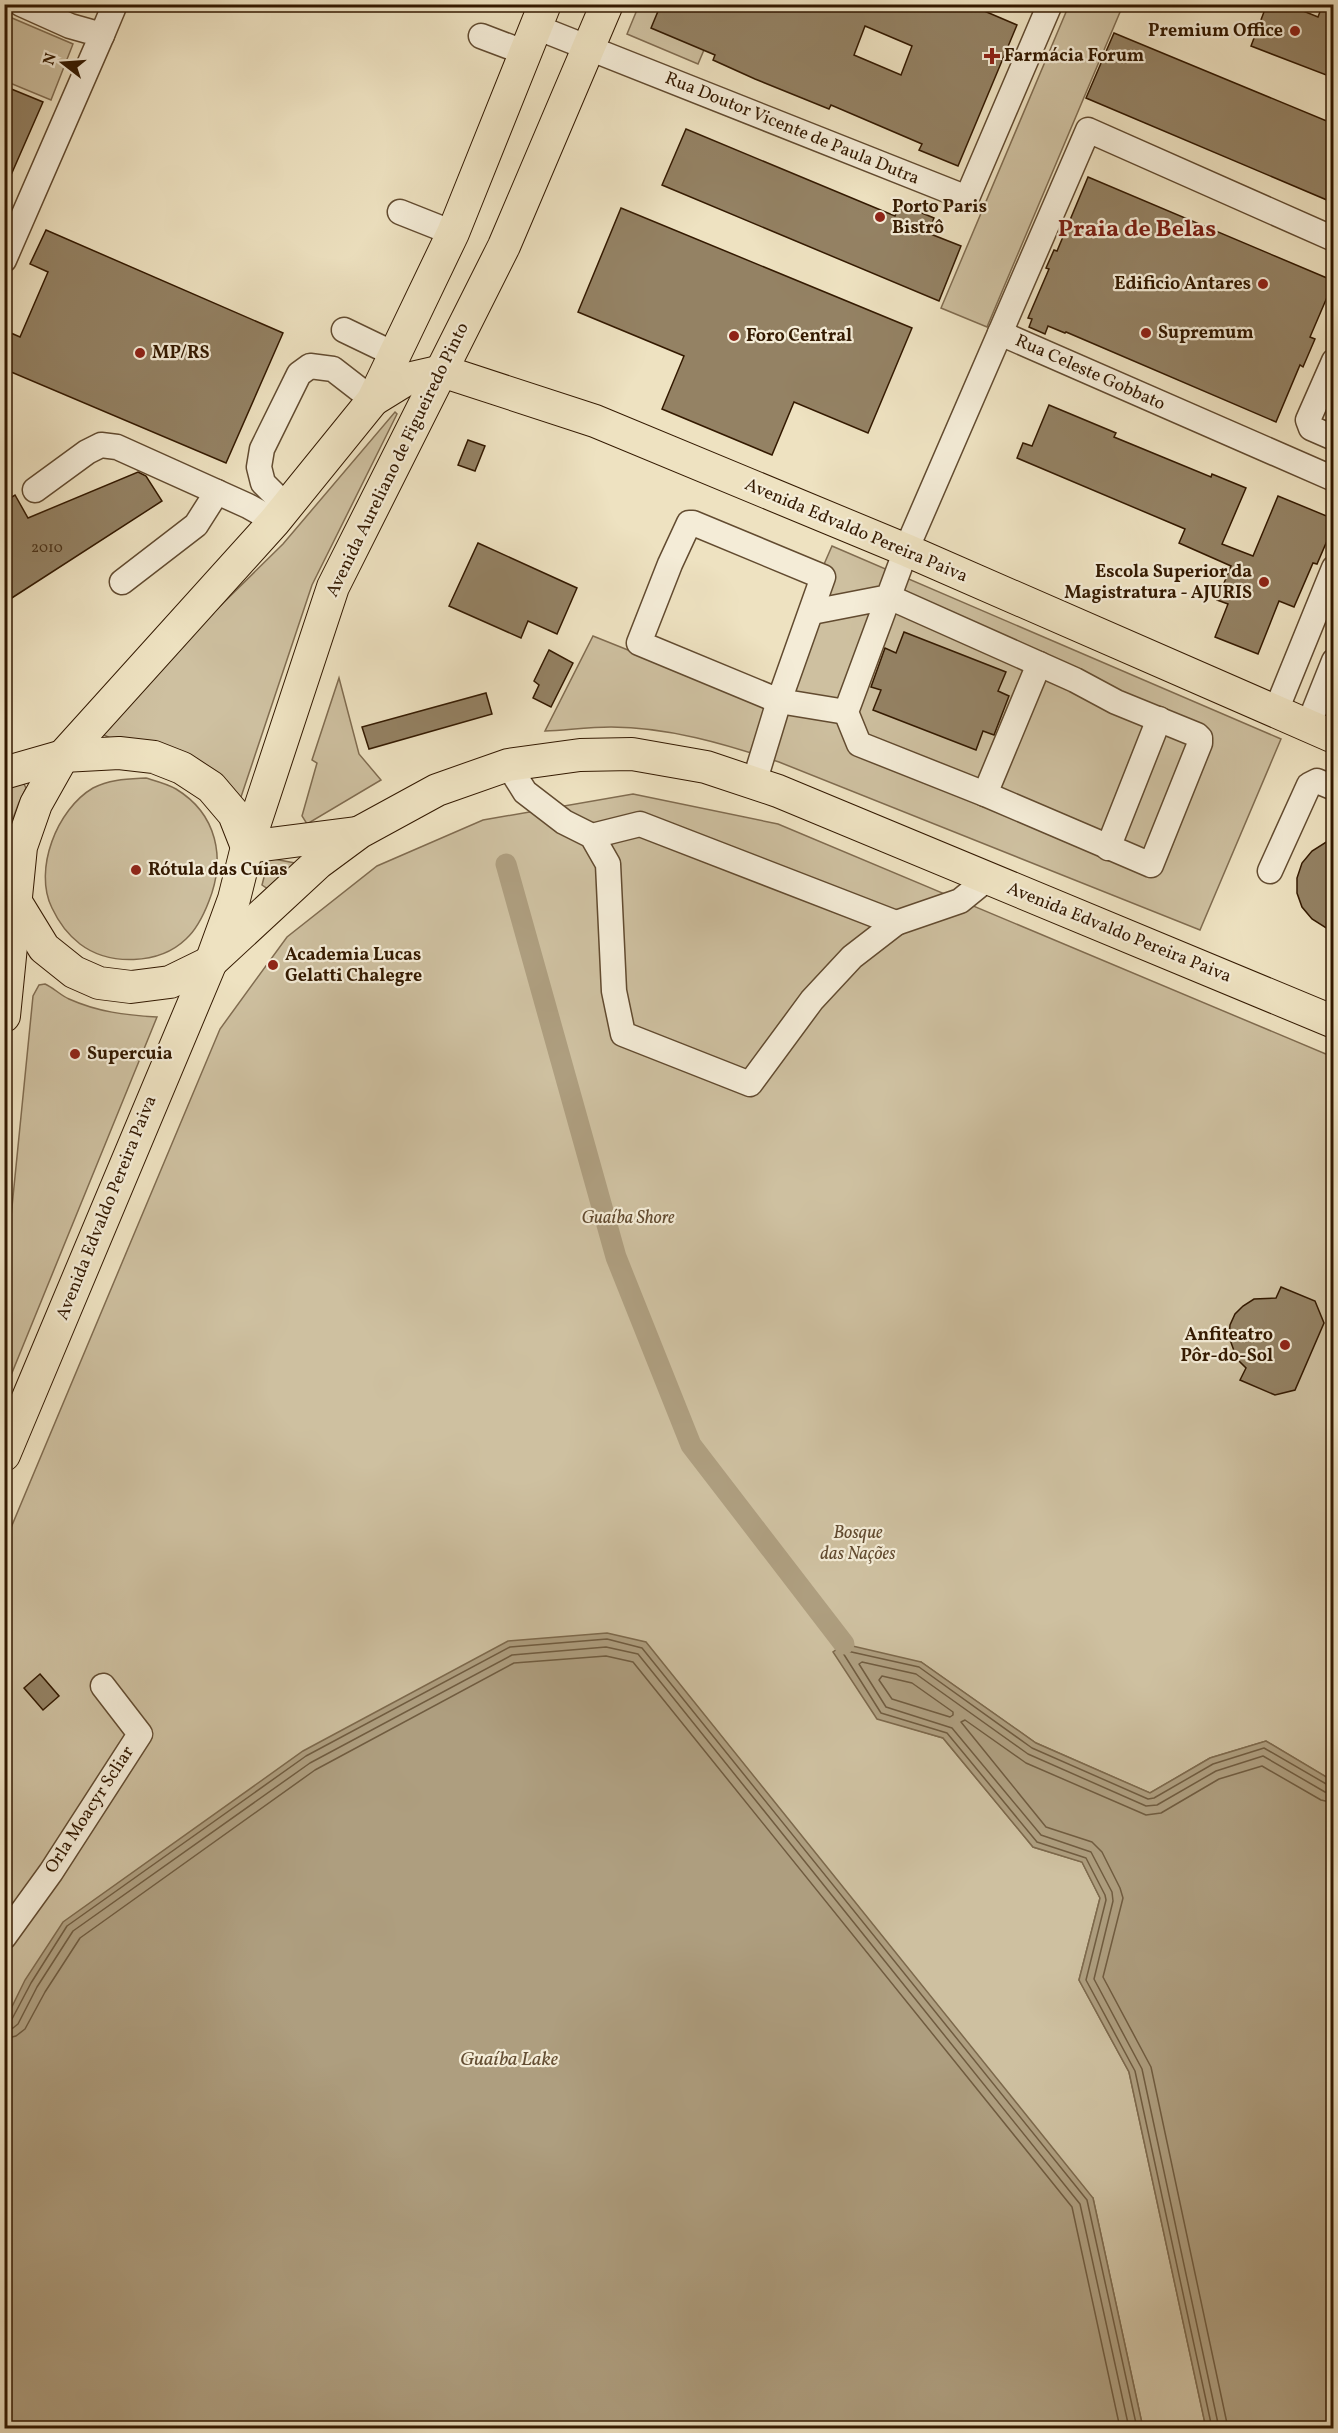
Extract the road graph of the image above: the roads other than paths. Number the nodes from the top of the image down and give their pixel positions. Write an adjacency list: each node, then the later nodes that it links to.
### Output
1 (21, 4): 6 (street)
2 (116, 4): 6 (street)
3 (608, 4): 8 (main road, Avenida Aureliano de Figueiredo Pinto)
4 (1050, 4): 8 (street, Rua Doutor Vicente de Paula Dutra)
5 (536, 28): 7 (street); 8 (street); 10 (main road)
6 (102, 35): 12 (street)
7 (481, 36)
8 (590, 48): 17 (main road, Avenida Aureliano de Figueiredo Pinto)
9 (400, 213): 10 (street)
10 (453, 233): 15 (main road)
11 (1334, 239): 14 (street, Rua Celeste Gobbato)
12 (4, 260)
13 (344, 330): 15 (street)
14 (1000, 333): 20 (street, Rua Celeste Gobbato); 24 (street)
15 (396, 355): 18 (main road)
16 (1334, 361): 19 (street)
17 (442, 371): 18 (main road); 24 (main road, Avenida Edvaldo Pereira Paiva); 44 (main road, Avenida Aureliano de Figueiredo Pinto)
18 (373, 400): 23 (main road); 23 (street)
19 (1334, 438)
20 (1334, 478)
21 (35, 490): 22 (street)
22 (217, 492): 23 (street); 26 (street)
23 (281, 514): 36 (main road)
24 (906, 550): 27 (street); 33 (main road, Avenida Edvaldo Pereira Paiva)
25 (1334, 568): 33 (street)
26 (122, 582)
27 (889, 597): 28 (street); 30 (street); 32 (street)
28 (812, 612): 31 (street); 31 (street)
29 (1334, 661): 35 (street)
30 (1039, 664): 34 (street); 41 (street)
31 (779, 701): 32 (street); 39 (street)
32 (846, 712): 41 (street)
33 (1275, 713): 35 (main road, Avenida Edvaldo Pereira Paiva)
34 (1159, 719): 45 (street); 45 (street)
35 (1321, 731)
36 (63, 756): 38 (main road); 44 (main road); 48 (main road)
37 (508, 765): 39 (main road, Avenida Edvaldo Pereira Paiva); 42 (main road, Avenida Edvaldo Pereira Paiva); 43 (street)
38 (4, 773)
39 (754, 783): 47 (main road, Avenida Edvaldo Pereira Paiva)
40 (1334, 788): 46 (street)
41 (985, 794): 45 (street)
42 (360, 832): 44 (main road, Avenida Edvaldo Pereira Paiva); 50 (main road, Avenida Edvaldo Pereira Paiva)
43 (592, 836): 49 (street); 49 (street)
44 (247, 847): 50 (main road, Avenida Aureliano de Figueiredo Pinto)
45 (1108, 848)
46 (1270, 871)
47 (987, 879): 49 (street); 52 (main road, Avenida Edvaldo Pereira Paiva)
48 (9, 894): 50 (main road, Avenida Edvaldo Pereira Paiva); 51 (main road)
49 (896, 923)
50 (211, 962): 53 (main road, Avenida Edvaldo Pereira Paiva)
51 (4, 1016)
52 (1334, 1022)
53 (4, 1455)
54 (103, 1686): 55 (street, Orla Moacyr Scliar)
55 (4, 1937)

